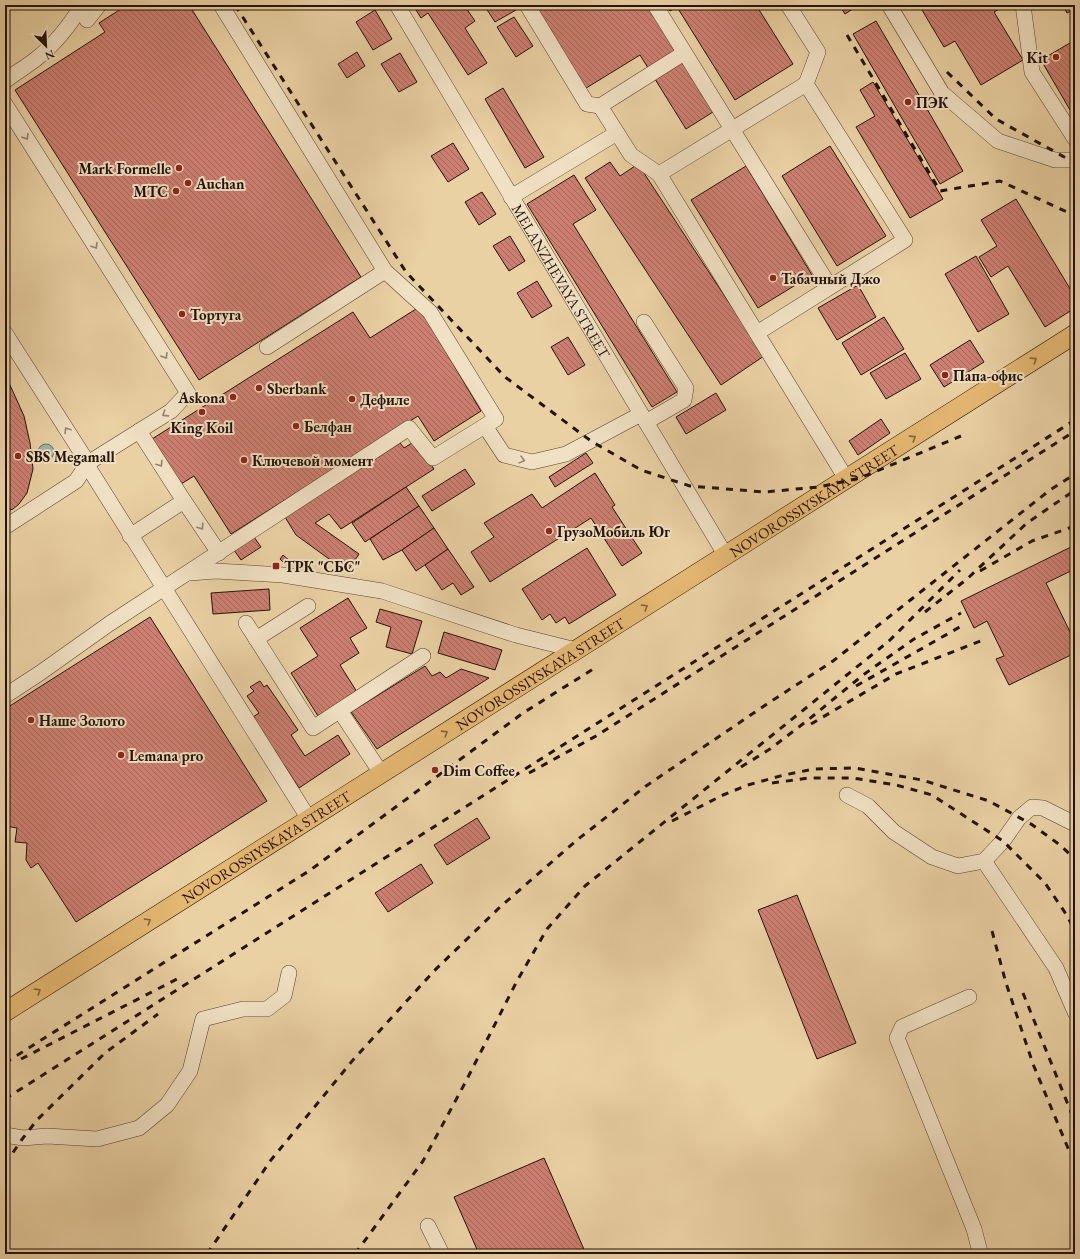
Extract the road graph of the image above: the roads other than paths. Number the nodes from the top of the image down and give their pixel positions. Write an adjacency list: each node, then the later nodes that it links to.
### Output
1 (82, 5): 12 (street)
2 (99, 5): 10 (street)
3 (221, 5): 22 (street)
4 (397, 5): 21 (street, MELANZHEVAYA STREET)
5 (527, 5): 15 (street)
6 (655, 5): 11 (street)
7 (788, 5): 13 (street)
8 (890, 5): 19 (street)
9 (1023, 5): 18 (street)
10 (87, 20)
11 (684, 53): 15 (street); 16 (street)
12 (5, 81)
13 (806, 84): 16 (street); 23 (street)
14 (5, 104): 31 (street, one-way to 31)
15 (600, 106): 17 (street)
16 (732, 130): 20 (street); 23 (street)
17 (617, 133): 20 (street); 21 (street)
18 (1075, 139)
19 (1075, 160)
20 (659, 174): 26 (street)
21 (511, 197): 29 (street, MELANZHEVAYA STREET)
22 (385, 271): 28 (street); 30 (street)
23 (830, 287): 26 (street)
24 (644, 322): 29 (street)
25 (5, 333): 32 (street, one-way to 25)
26 (757, 333): 33 (street)
27 (1075, 334): 33 (main road, NOVOROSSIYSKAYA STREET, one-way to 27)
28 (267, 347)
29 (643, 418): 30 (street, one-way to 29); 38 (street, MELANZHEVAYA STREET)
30 (485, 426): 37 (street)
31 (139, 431): 32 (street); 34 (street, one-way to 34)
32 (88, 463): 35 (street); 36 (street)
33 (847, 480): 38 (main road, NOVOROSSIYSKAYA STREET)
34 (184, 501): 36 (street); 37 (street, one-way to 37)
35 (5, 527)
36 (130, 536): 40 (street)
37 (219, 553): 39 (street)
38 (726, 556): 44 (main road, NOVOROSSIYSKAYA STREET, one-way to 38)
39 (187, 573): 40 (street); 44 (street)
40 (164, 589): 46 (street); 50 (street)
41 (308, 606): 43 (street)
42 (246, 623): 43 (street)
43 (256, 640): 47 (street)
44 (576, 650): 48 (main road, NOVOROSSIYSKAYA STREET, one-way to 44)
45 (423, 656): 47 (street)
46 (5, 696)
47 (340, 711): 48 (street)
48 (381, 773): 50 (main road, NOVOROSSIYSKAYA STREET)
49 (847, 795): 52 (street)
50 (309, 819): 55 (main road, NOVOROSSIYSKAYA STREET, one-way to 50)
51 (1075, 824): 52 (street)
52 (984, 861): 56 (street)
53 (289, 973): 57 (street)
54 (969, 997): 60 (street)
55 (5, 1012)
56 (1075, 1012)
57 (5, 1135)
58 (428, 1226): 59 (street)
59 (442, 1254)
60 (977, 1254)

